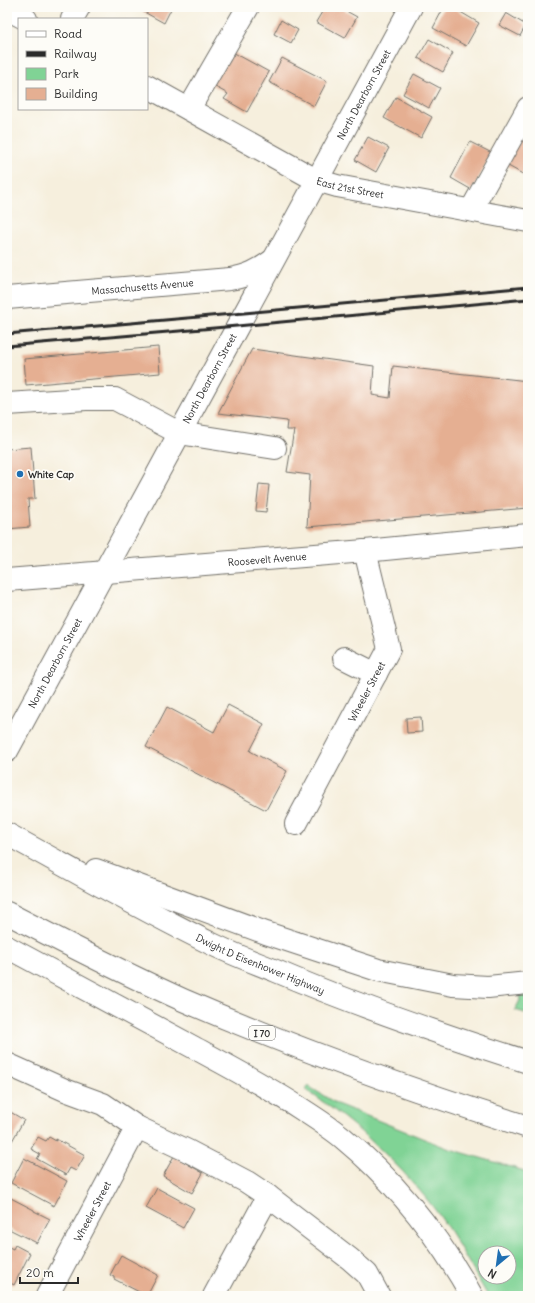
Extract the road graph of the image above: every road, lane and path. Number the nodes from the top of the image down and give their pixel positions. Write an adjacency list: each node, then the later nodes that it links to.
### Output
1 (79, 7): 6 (main road)
2 (248, 7): 9 (main road)
3 (411, 7): 10 (main road, North Dearborn Street)
4 (7, 8): 5 (main road)
5 (24, 18)
6 (73, 18)
7 (148, 87): 9 (main road, East 21st Street)
8 (528, 108): 11 (main road)
9 (189, 109): 10 (main road, East 21st Street)
10 (316, 180): 11 (main road, East 21st Street); 13 (main road, North Dearborn Street)
11 (471, 210): 12 (main road, East 21st Street)
12 (528, 221)
13 (274, 259): 14 (main road, Massachusetts Avenue); 16 (main road, North Dearborn Street)
14 (7, 298)
15 (7, 404): 16 (main road)
16 (179, 433): 17 (main road); 20 (main road, North Dearborn Street)
17 (275, 448)
18 (528, 535): 19 (main road, Roosevelt Avenue)
19 (365, 551): 20 (main road, Roosevelt Avenue); 23 (main road, Wheeler Street)
20 (104, 572): 21 (main road, Roosevelt Avenue); 24 (main road, North Dearborn Street)
21 (7, 580)
22 (344, 658): 23 (main road)
23 (376, 674): 25 (main road, Wheeler Street)
24 (7, 751)
25 (296, 824)
26 (15, 838): 29 (main road); 30 (main road, Dwight D Eisenhower Highway)
27 (7, 913): 33 (main road, I 70)
28 (7, 947): 38 (main road)
29 (528, 984)
30 (528, 1062)
31 (7, 1065): 32 (main road)
32 (137, 1127): 34 (main road); 35 (main road, Wheeler Street)
33 (528, 1127)
34 (268, 1196): 36 (main road); 37 (main road)
35 (47, 1296)
36 (214, 1296)
37 (379, 1296)
38 (472, 1296)

